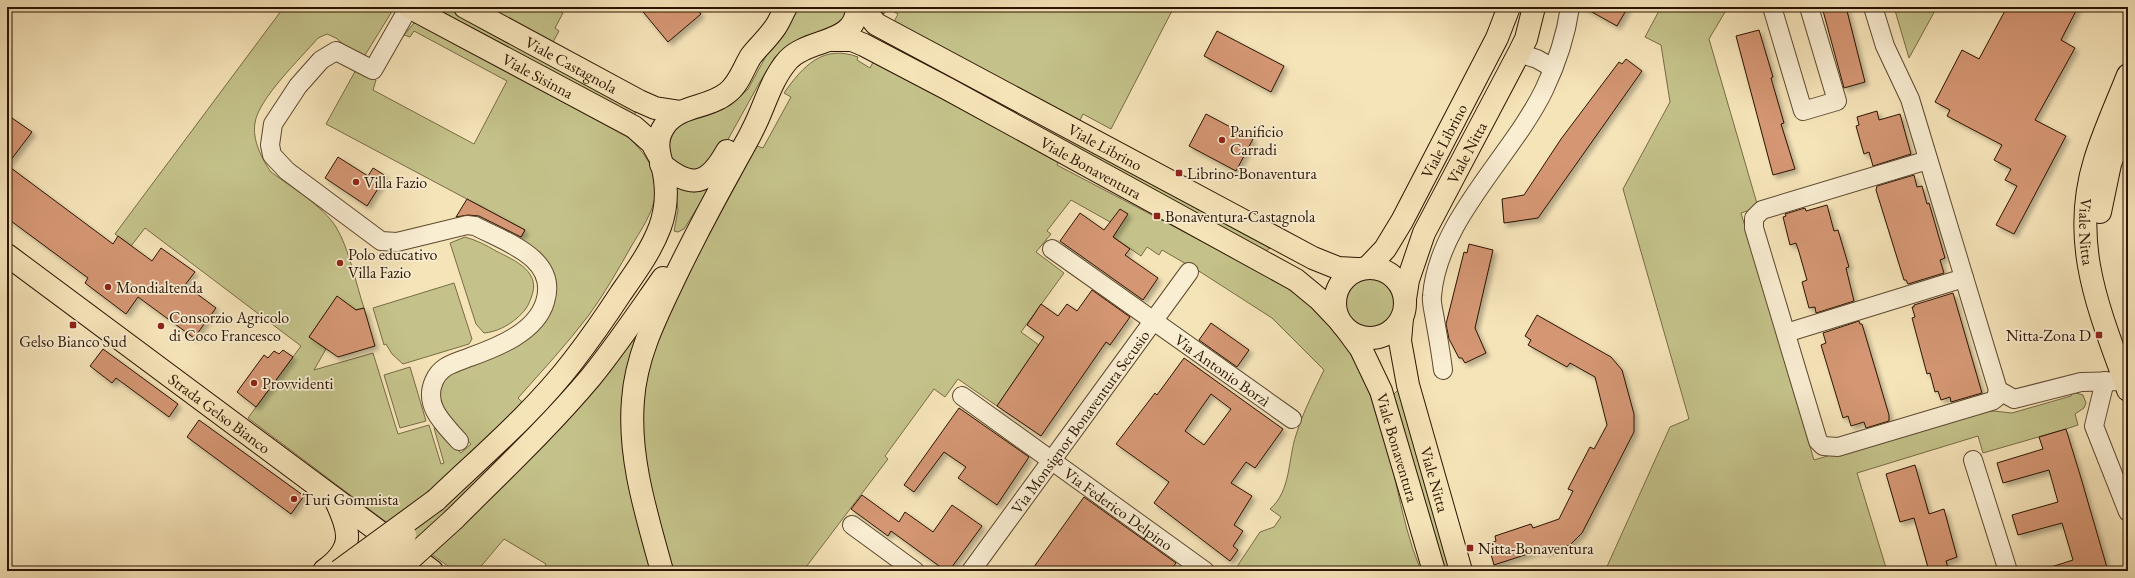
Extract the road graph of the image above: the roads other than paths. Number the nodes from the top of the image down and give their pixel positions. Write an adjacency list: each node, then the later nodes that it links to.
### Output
1 (409, 7): 22 (main road, Viale Sisinna); 40 (street)
2 (465, 7): 19 (main road, Viale Castagnola)
3 (774, 7): 15 (main road)
4 (786, 7): 15 (main road)
5 (857, 7): 13 (main road)
6 (862, 7): 27 (main road, Viale Librino)
7 (1510, 7): 27 (main road, Viale Librino)
8 (1534, 7): 14 (main road, Viale Nitta)
9 (1570, 7): 16 (street)
10 (1772, 7): 11 (street)
11 (1809, 7)
12 (1873, 7): 23 (street)
13 (832, 40): 18 (main road); 32 (main road, Viale Bonaventura)
14 (1519, 53): 16 (street); 30 (main road, Viale Nitta)
15 (751, 56): 19 (main road)
16 (1553, 68): 35 (street)
17 (2128, 74): 21 (main road, Viale Nitta)
18 (770, 88): 22 (main road); 24 (main road)
19 (681, 112): 22 (main road)
20 (2128, 115): 21 (main road)
21 (2118, 136): 34 (main road); 36 (main road, Viale Nitta)
22 (660, 159): 43 (main road, Viale Sisinna)
23 (1928, 160): 29 (street); 33 (street)
24 (703, 220): 46 (main road); 56 (main road)
25 (1052, 249): 31 (street, Via Antonio Borzì)
26 (7, 254): 44 (main road, Strada Gelso Bianco)
27 (1363, 268): 30 (main road); 32 (main road)
28 (1189, 272): 31 (street, Via Monsignor Bonaventura Secusio)
29 (1964, 278): 33 (street); 37 (street)
30 (1404, 308): 32 (main road); 61 (main road, Viale Nitta)
31 (1153, 321): 39 (street, Via Antonio Borzì); 41 (street, Via Monsignor Bonaventura Secusio)
32 (1343, 325): 60 (main road, Viale Bonaventura)
33 (1786, 333): 37 (street)
34 (2128, 349)
35 (1443, 370)
36 (2119, 384): 37 (street); 45 (street)
37 (1998, 390)
38 (962, 396): 41 (street, Via Federico Delpino)
39 (1292, 419)
40 (459, 441)
41 (1052, 459): 58 (street, Via Monsignor Bonaventura Secusio); 59 (street, Via Federico Delpino)
42 (1973, 460): 62 (street)
43 (436, 500): 50 (main road, bridge); 51 (main road, bridge)
44 (336, 501): 48 (main road, Strada Gelso Bianco); 49 (main road)
45 (2128, 512)
46 (454, 519): 53 (main road, bridge); 54 (main road, bridge)
47 (852, 525): 57 (street)
48 (403, 548): 49 (main road); 52 (main road); 55 (main road, Strada Gelso Bianco)
49 (324, 571)
50 (339, 571)
51 (371, 571)
52 (389, 571)
53 (397, 571)
54 (411, 571)
55 (432, 571)
56 (662, 571)
57 (915, 571)
58 (971, 571)
59 (1206, 571)
60 (1434, 571)
61 (1461, 571)
62 (2008, 571)

